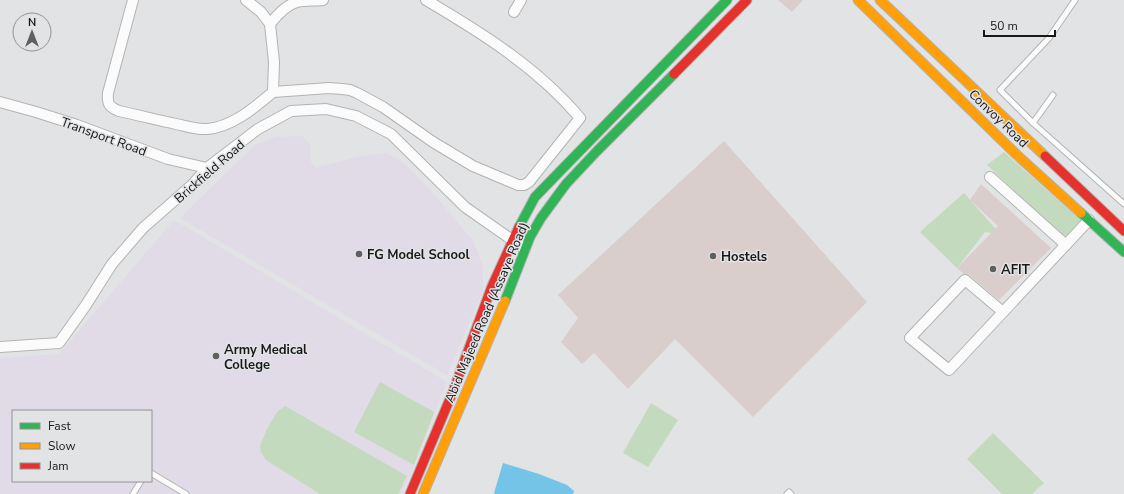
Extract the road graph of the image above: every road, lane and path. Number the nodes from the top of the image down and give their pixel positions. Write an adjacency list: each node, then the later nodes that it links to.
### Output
1 (133, 0): 13 (street)
2 (246, 0): 12 (street)
3 (323, 0): 12 (street)
4 (426, 0): 13 (street)
5 (521, 0): 11 (street)
6 (727, 0): 22 (main road, Abid Majeed Road (Assaye Road))
7 (747, 0): 24 (main road, Abid Majeed Road (Assaye Road))
8 (858, 0): 20 (main road, Convoy Road)
9 (880, 0): 21 (main road, Convoy Road)
10 (1075, 0): 16 (lane)
11 (514, 12)
12 (270, 24): 13 (street)
13 (273, 92)
14 (1053, 94): 16 (lane)
15 (0, 102): 17 (street, Transport Road)
16 (1033, 123): 19 (lane)
17 (207, 168): 22 (street, Brickfield Road); 27 (street, Brickfield Road)
18 (990, 177): 23 (street)
19 (1124, 204)
20 (1089, 220): 23 (street); 25 (main road, Convoy Road)
21 (1124, 231)
22 (512, 240): 24 (street, Brickfield Road); 32 (main road, Abid Majeed Road (Assaye Road))
23 (1066, 245): 26 (street)
24 (525, 249): 33 (main road, Abid Majeed Road (Assaye Road))
25 (1124, 252)
26 (1003, 312): 26 (street)
27 (0, 348)
28 (152, 474): 31 (lane)
29 (140, 482): 30 (lane)
30 (133, 494)
31 (186, 494)
32 (410, 494)
33 (423, 494)
34 (787, 494): 35 (lane)
35 (791, 494)

